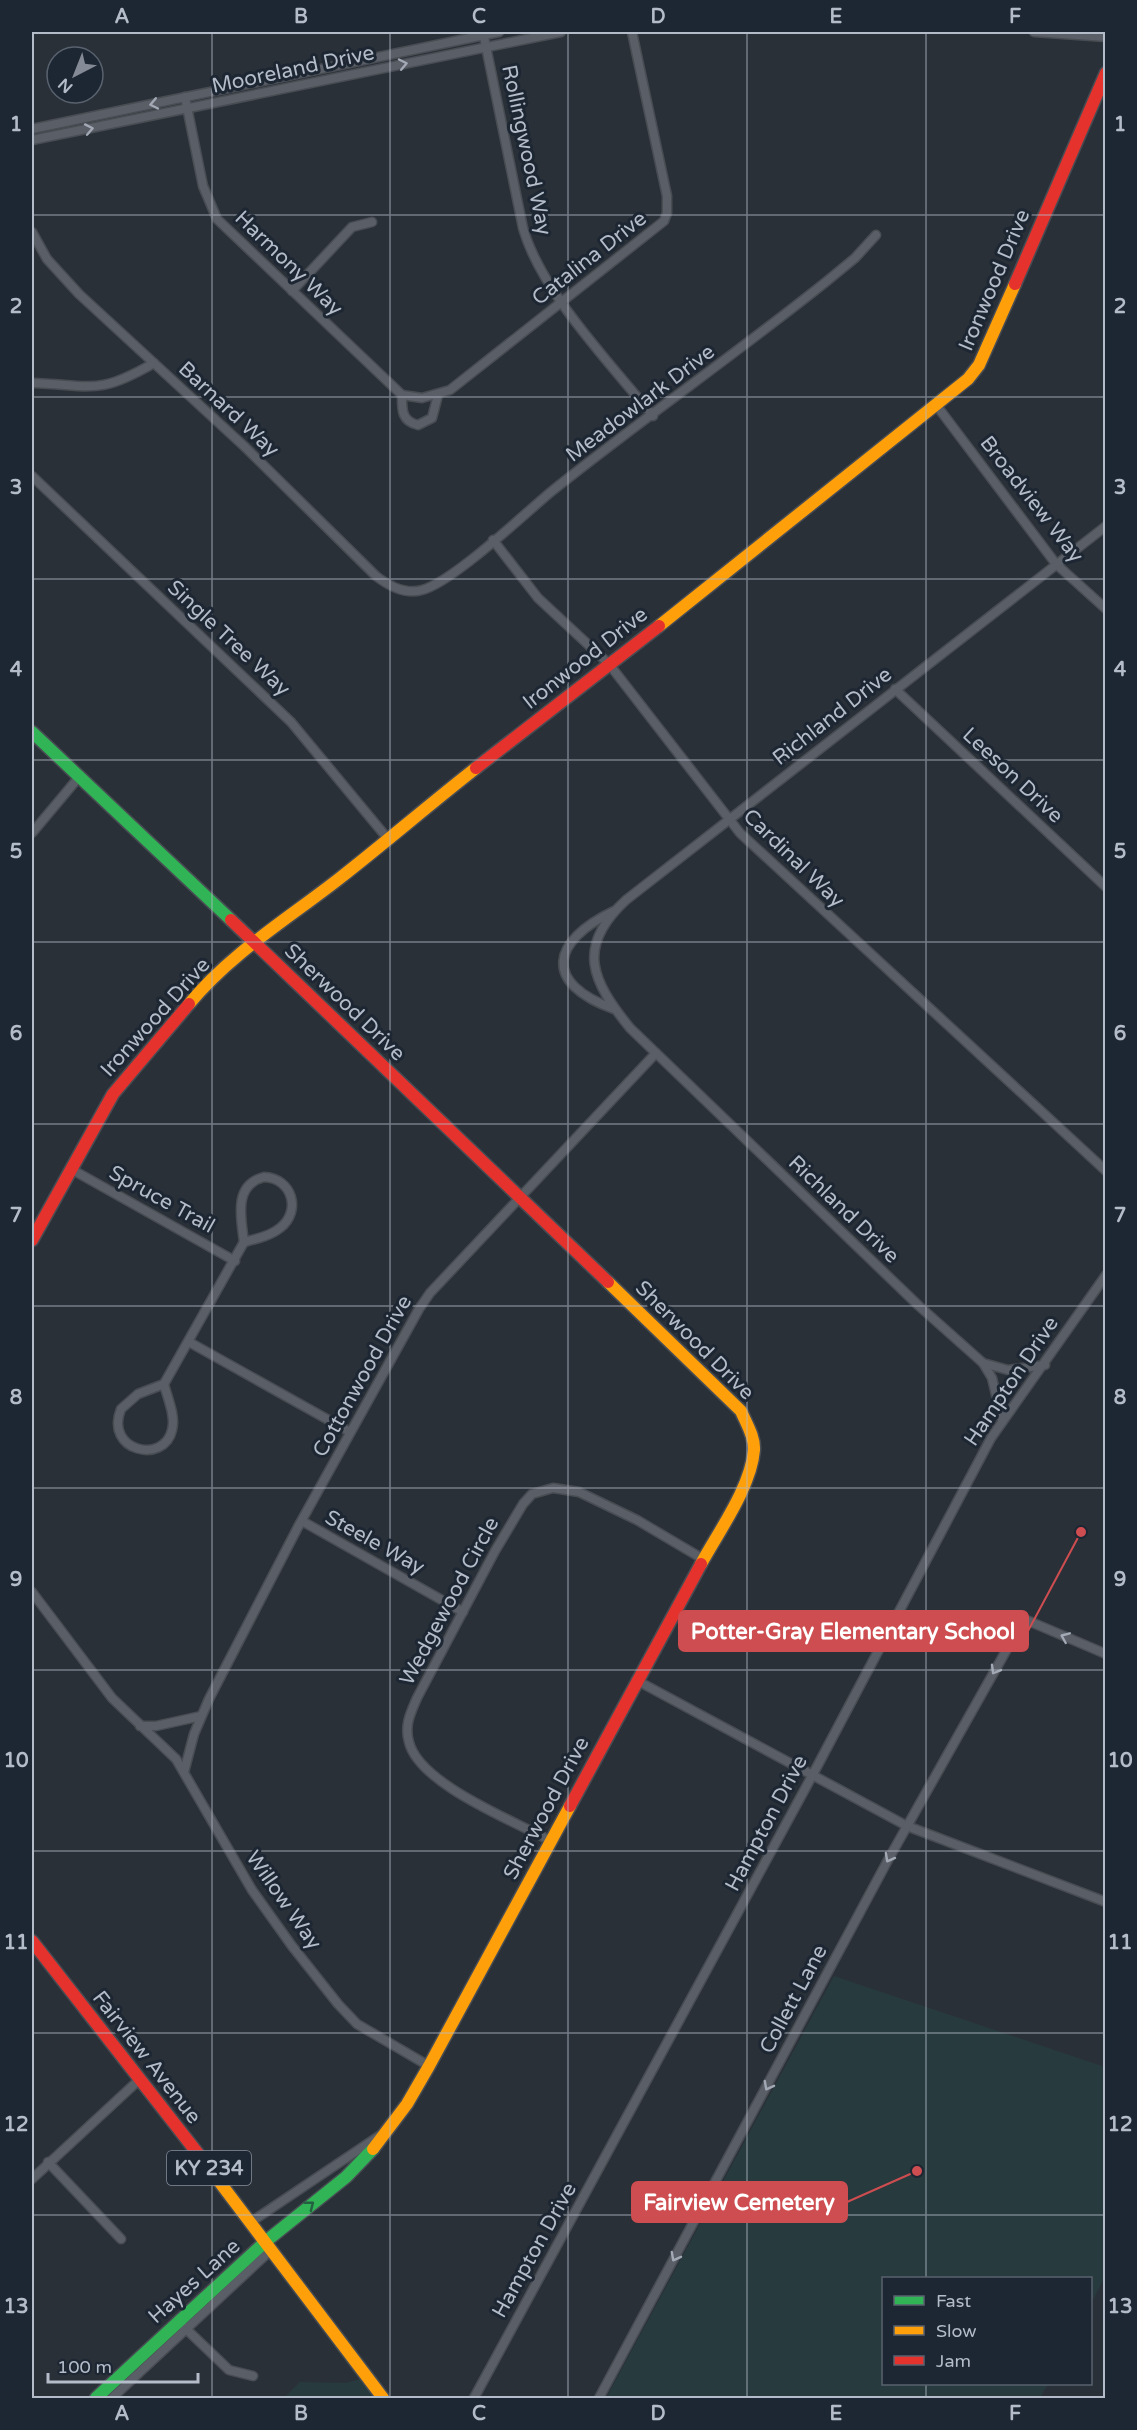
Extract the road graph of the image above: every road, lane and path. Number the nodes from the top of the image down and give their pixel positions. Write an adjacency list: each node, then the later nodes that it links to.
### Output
1 (499, 32): 5 (street, Mooreland Drive)
2 (561, 32): 7 (street, Mooreland Drive)
3 (632, 32): 17 (street, Catalina Drive)
4 (1034, 32): 6 (street)
5 (483, 33): 7 (street, Rollingwood Way); 9 (street, Mooreland Drive)
6 (1106, 37)
7 (487, 47): 10 (street, Mooreland Drive, one-way to 7); 17 (street, Rollingwood Way)
8 (1106, 72): 22 (street, Ironwood Drive)
9 (185, 97): 10 (street, Harmony Way); 11 (street, Mooreland Drive, one-way to 11)
10 (187, 109): 12 (street, Mooreland Drive, one-way to 10); 16 (street, Harmony Way)
11 (32, 129)
12 (32, 140)
13 (372, 222): 16 (street)
14 (32, 232): 18 (street, Barnard Way)
15 (876, 235): 23 (street, Meadowlark Drive)
16 (292, 291): 20 (street, Harmony Way)
17 (562, 302): 21 (street, Catalina Drive); 23 (street, Rollingwood Way)
18 (154, 363): 19 (street); 28 (street, Barnard Way)
19 (32, 383)
20 (402, 394): 21 (street); 21 (street)
21 (438, 395)
22 (937, 406): 27 (street, Broadview Way); 30 (street, Ironwood Drive)
23 (653, 416): 26 (street, Meadowlark Drive)
24 (32, 476): 36 (street, Single Tree Way)
25 (1106, 526): 27 (street, Richland Drive)
26 (493, 540): 28 (street, Meadowlark Drive); 30 (street, Cardinal Way)
27 (1056, 564): 29 (street, Broadview Way); 31 (street, Richland Drive)
28 (418, 591)
29 (1106, 609)
30 (609, 664): 34 (street, Cardinal Way); 36 (street, Ironwood Drive)
31 (895, 690): 34 (street, Richland Drive); 37 (street, Leeson Drive)
32 (32, 732): 33 (street, Sherwood Drive)
33 (79, 777): 35 (street); 39 (street, Sherwood Drive)
34 (728, 820): 38 (street, Richland Drive); 43 (street, Cardinal Way)
35 (32, 833)
36 (388, 838): 39 (street, Ironwood Drive)
37 (1106, 887)
38 (616, 910): 40 (street, Richland Drive); 40 (street)
39 (255, 942): 42 (street, Ironwood Drive); 44 (street, Sherwood Drive)
40 (614, 1009): 41 (street, Richland Drive)
41 (656, 1053): 44 (street, Cottonwood Drive); 50 (street, Richland Drive)
42 (71, 1168): 45 (street, Ironwood Drive); 47 (street, Spruce Trail)
43 (1106, 1171)
44 (519, 1198): 54 (street, Cottonwood Drive); 56 (street, Sherwood Drive)
45 (32, 1240)
46 (244, 1242): 46 (street); 47 (street)
47 (235, 1260): 49 (street)
48 (1106, 1275): 51 (street, Hampton Drive)
49 (189, 1342): 52 (street); 54 (street)
50 (983, 1363): 51 (street, Richland Drive); 53 (street, Richland Drive)
51 (1045, 1365): 53 (street, Hampton Drive)
52 (164, 1384): 52 (street)
53 (1002, 1420): 64 (street, Hampton Drive)
54 (350, 1432): 55 (street, Cottonwood Drive)
55 (302, 1521): 58 (street, Steele Way); 61 (street, Cottonwood Drive)
56 (703, 1558): 58 (street, Wedgewood Circle); 60 (street, Sherwood Drive)
57 (32, 1592): 62 (street, Willow Way)
58 (463, 1612): 66 (street, Wedgewood Circle)
59 (1106, 1654): 65 (street, Collett Lane, one-way to 65)
60 (636, 1680): 64 (street); 66 (street, Sherwood Drive)
61 (201, 1716): 62 (street); 63 (street, Cottonwood Drive)
62 (140, 1726): 63 (street, Willow Way)
63 (184, 1772): 69 (street, Willow Way)
64 (812, 1776): 65 (street); 82 (street, Hampton Drive)
65 (907, 1826): 67 (street); 83 (street, Collett Lane, one-way to 83)
66 (551, 1841): 69 (street, Sherwood Drive)
67 (1106, 1902)
68 (32, 1941): 70 (street, Fairview Avenue / KY 234)
69 (429, 2066): 71 (street, Sherwood Drive)
70 (140, 2079): 72 (street); 74 (street, Fairview Avenue / KY 234)
71 (388, 2131): 74 (street, Sherwood Drive); 76 (street, Sherwood Drive, one-way to 71)
72 (48, 2163): 73 (street); 75 (street)
73 (32, 2179)
74 (251, 2222): 76 (street, Fairview Avenue / KY 234)
75 (121, 2240)
76 (268, 2246): 77 (street, Hayes Lane); 81 (street, Fairview Avenue / KY 234)
77 (183, 2325): 78 (street); 79 (street, Hayes Lane); 80 (street, Hayes Lane)
78 (254, 2376)
79 (96, 2398)
80 (112, 2398)
81 (383, 2398)
82 (474, 2398)
83 (599, 2398)

